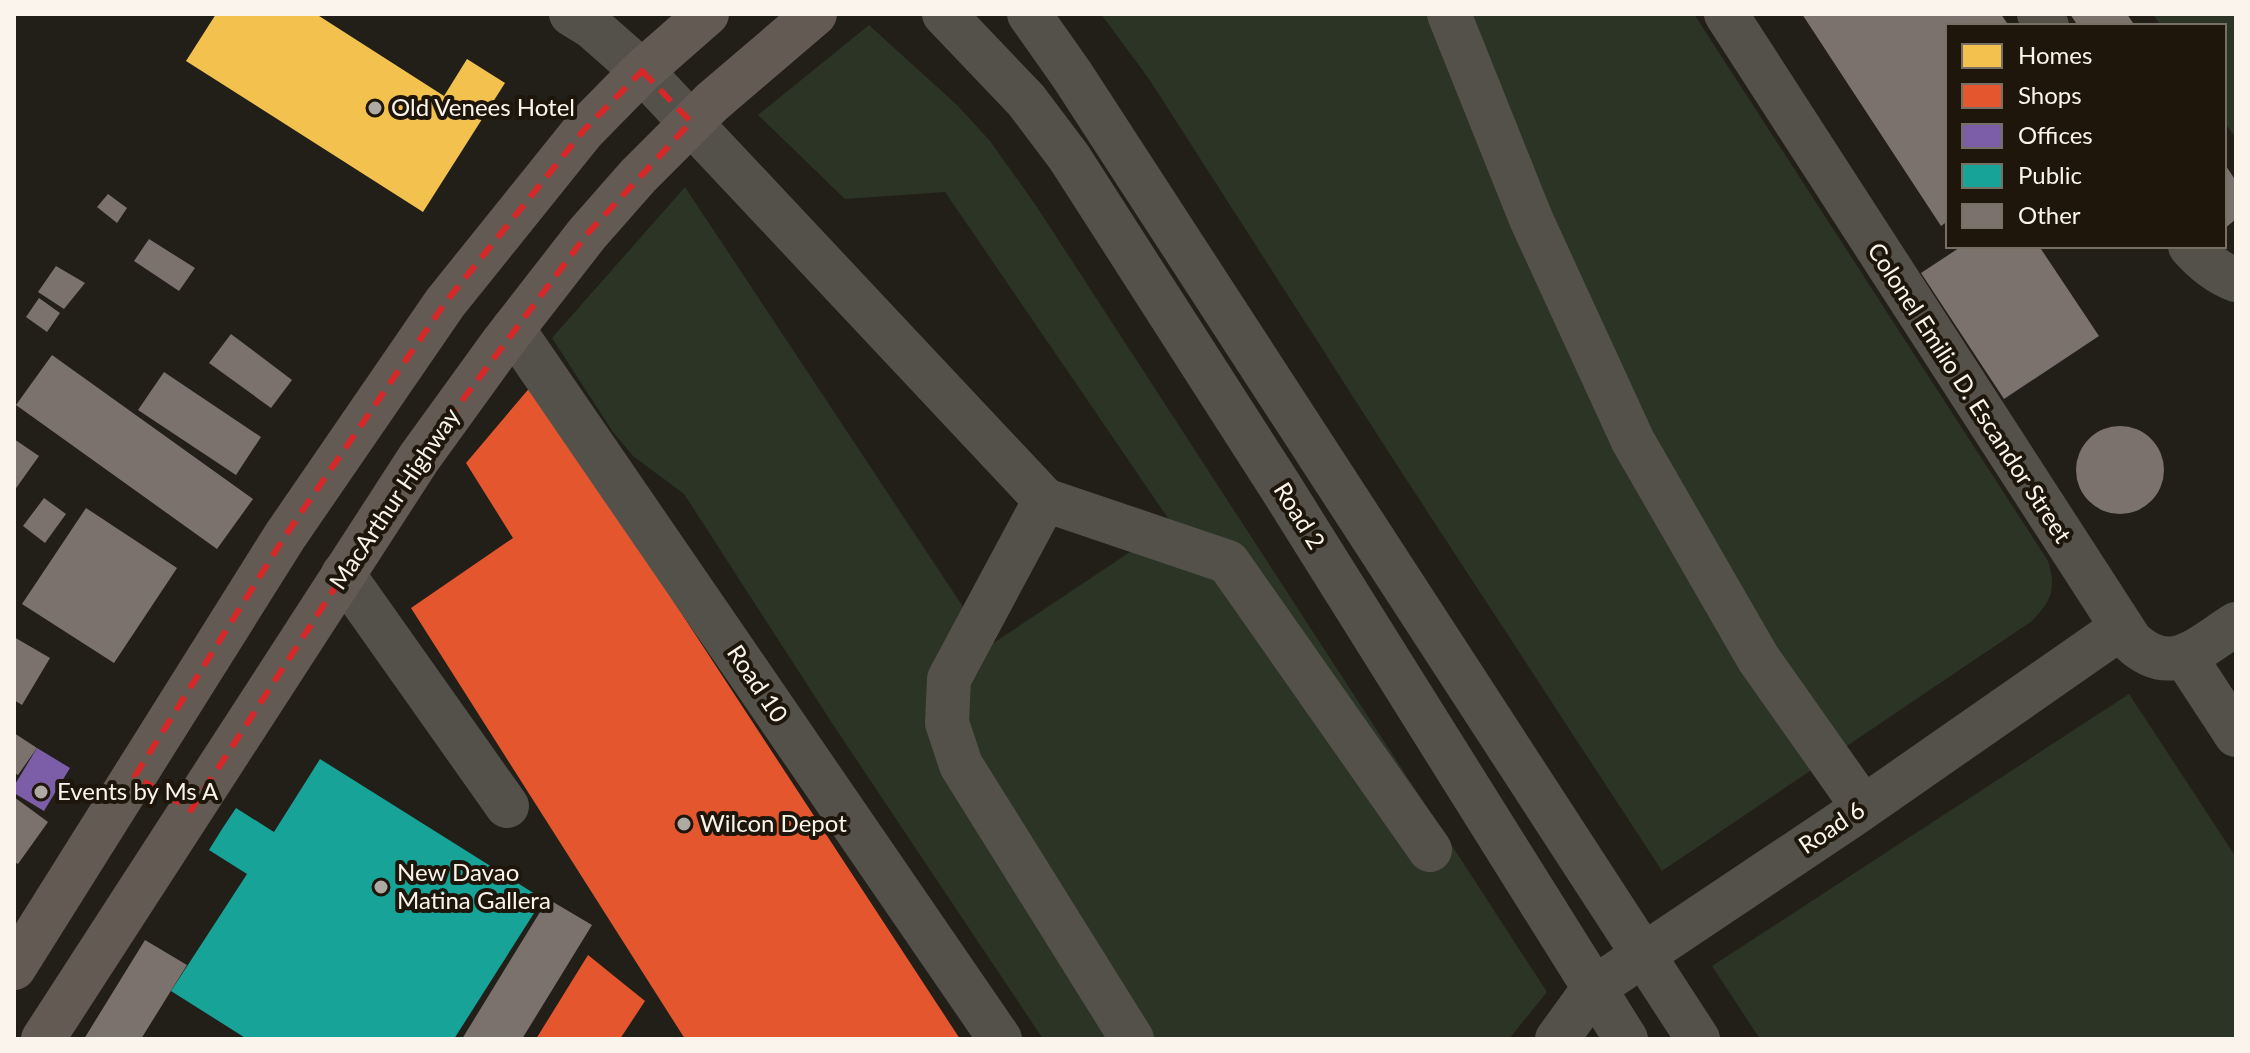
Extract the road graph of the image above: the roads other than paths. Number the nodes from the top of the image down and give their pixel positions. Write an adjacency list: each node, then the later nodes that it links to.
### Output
1 (571, 14): 8 (street)
2 (707, 14): 8 (main road)
3 (815, 14): 9 (main road, MacArthur Highway)
4 (944, 14): 14 (street, Road 2)
5 (1029, 14): 13 (street, Road 2)
6 (1449, 14): 24 (street)
7 (1726, 14): 19 (street, Colonel Emilio D. Escandor Street)
8 (642, 71): 9 (street); 16 (main road)
9 (691, 122): 12 (main road, MacArthur Highway); 15 (street)
10 (2192, 248): 11 (street)
11 (2236, 280)
12 (513, 329): 17 (main road, MacArthur Highway); 31 (street, Road 10)
13 (1322, 459): 14 (street); 27 (street, Road 2)
14 (1280, 486): 29 (street, Road 2)
15 (1045, 500): 26 (street); 32 (street)
16 (285, 536): 17 (main road); 22 (main road)
17 (343, 574): 23 (street); 25 (main road, MacArthur Highway)
18 (2236, 624): 20 (street)
19 (2121, 628): 20 (street, Colonel Emilio D. Escandor Street); 24 (street, Road 6)
20 (2185, 657): 21 (street)
21 (2236, 735)
22 (135, 776): 25 (main road); 28 (main road)
23 (507, 806)
24 (1863, 807): 27 (street, Road 6)
25 (191, 810): 30 (main road, MacArthur Highway)
26 (1430, 850)
27 (1644, 954): 29 (street, Road 6); 35 (street, Road 2)
28 (14, 968)
29 (1594, 988): 33 (street, Road 6); 34 (street, Road 2)
30 (43, 1039)
31 (1000, 1039)
32 (1132, 1039)
33 (1557, 1039)
34 (1626, 1039)
35 (1698, 1039)

